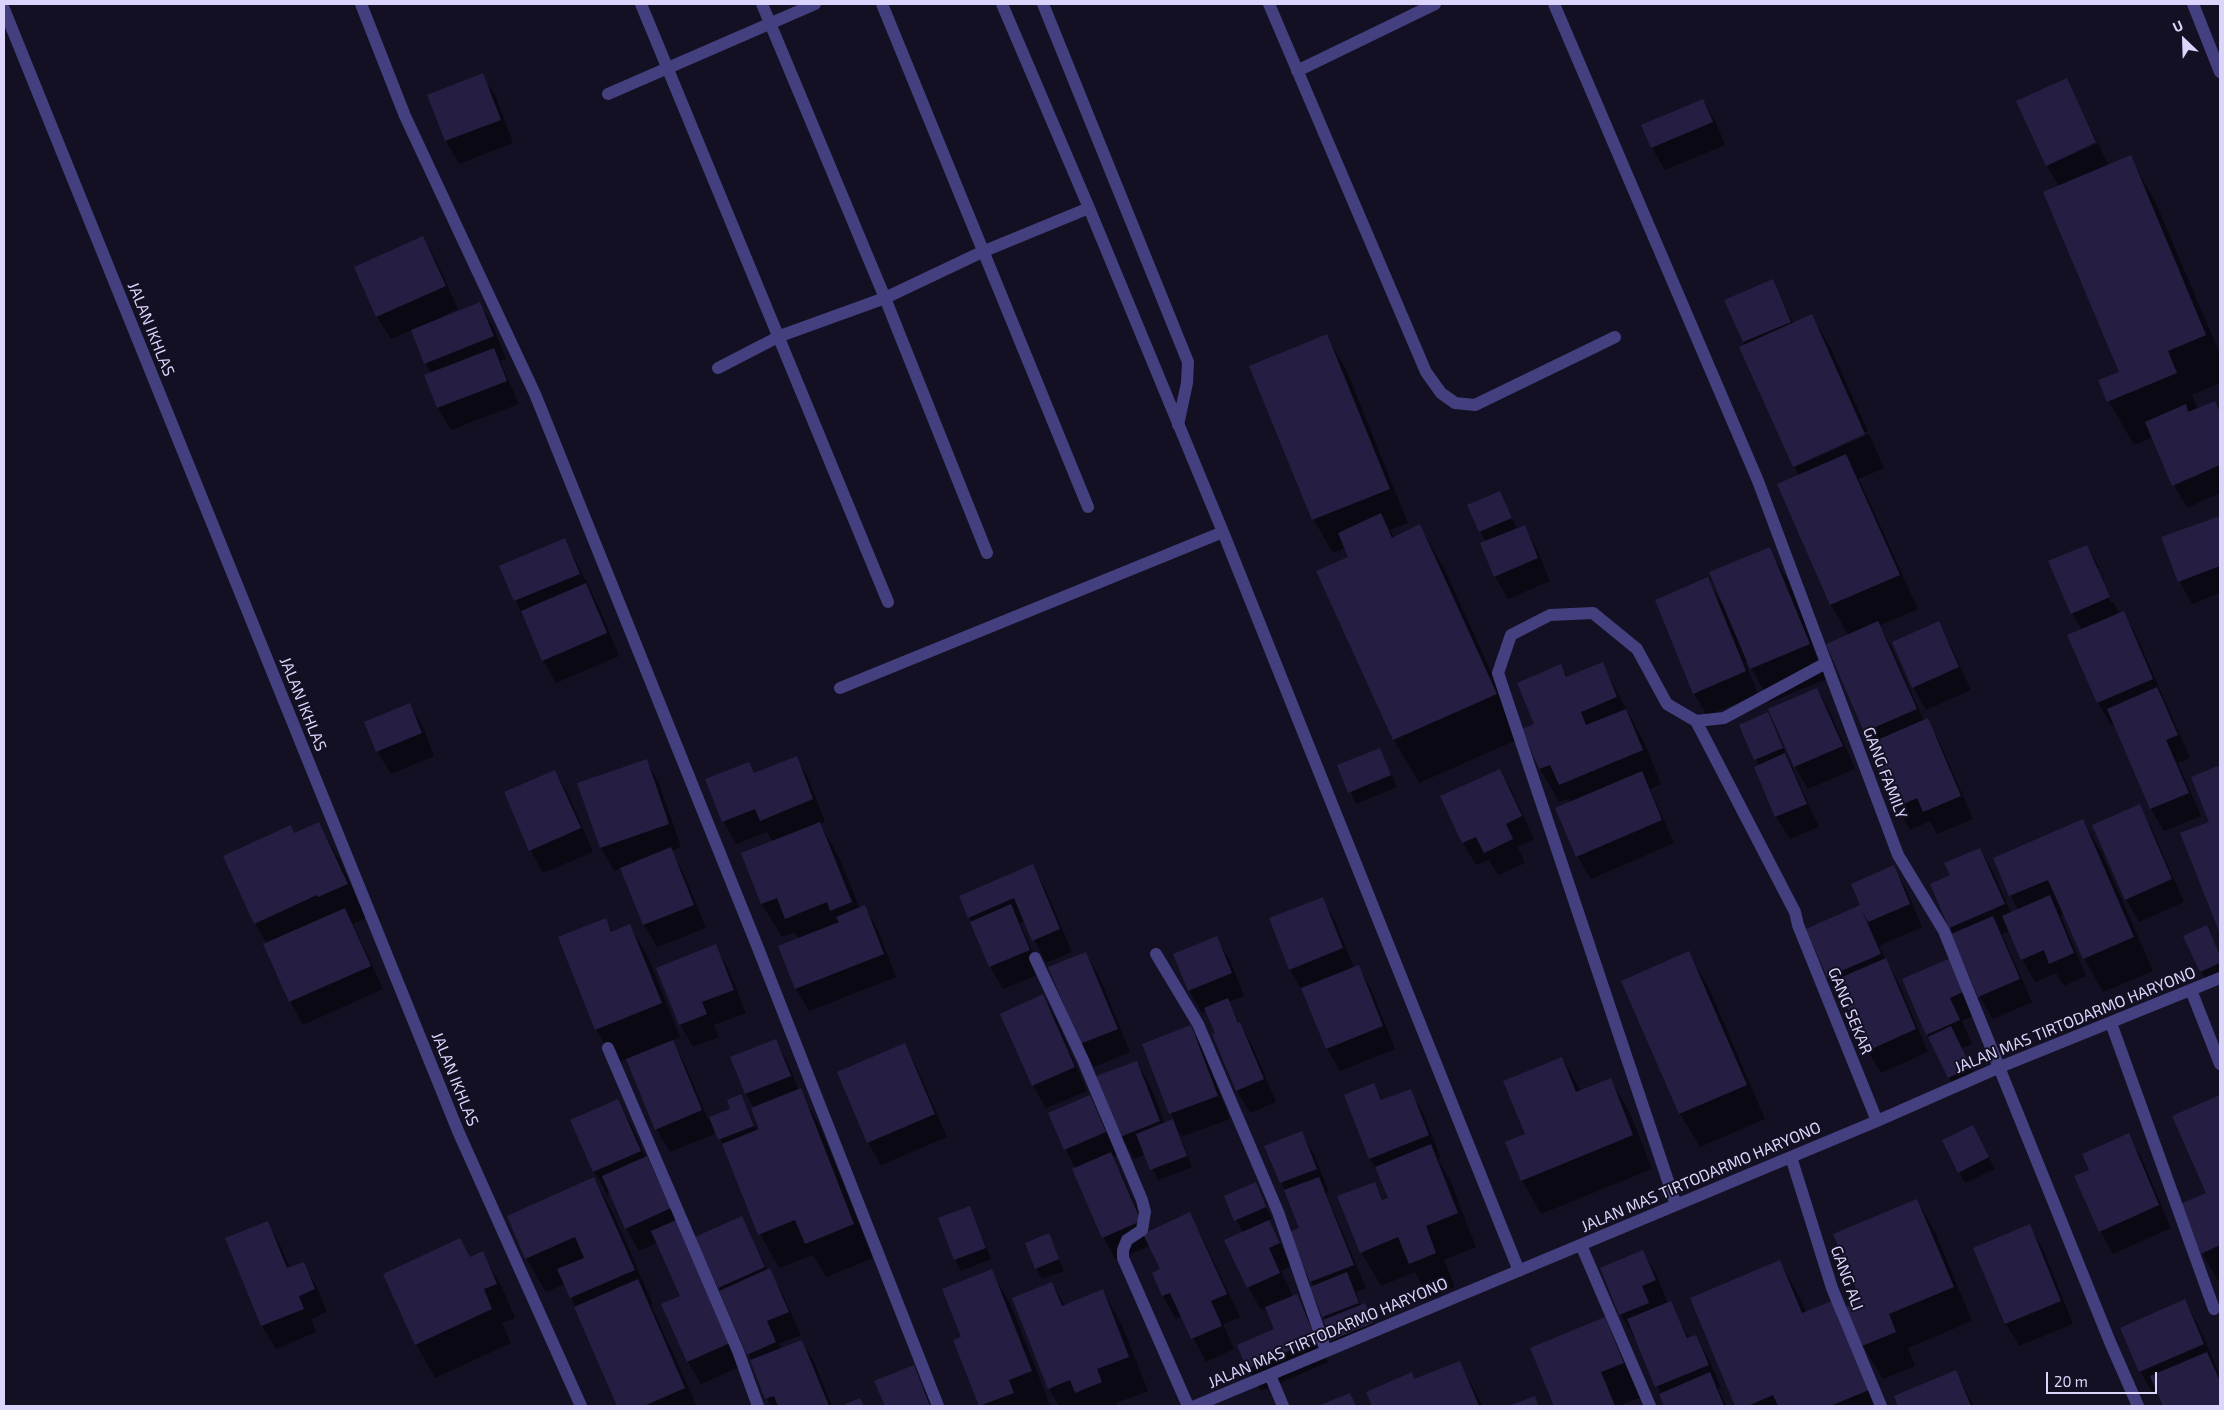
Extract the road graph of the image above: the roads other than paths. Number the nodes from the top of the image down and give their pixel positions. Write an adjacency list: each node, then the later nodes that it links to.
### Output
1 (361, 4): 50 (street)
2 (641, 4): 14 (street)
3 (762, 4): 13 (street)
4 (815, 4): 13 (street)
5 (882, 4): 19 (street)
6 (1002, 4): 18 (street)
7 (1043, 4): 24 (street)
8 (1269, 4): 15 (street)
9 (1436, 4): 15 (street)
10 (1554, 4): 29 (street, GANG FAMILY)
11 (2193, 4): 16 (street)
12 (4, 9): 48 (street, JALAN IKHLAS)
13 (770, 24): 14 (street); 20 (street)
14 (667, 70): 17 (street); 21 (street)
15 (1297, 72): 22 (street)
16 (2220, 72)
17 (608, 94)
18 (1089, 208): 19 (street); 24 (street)
19 (982, 252): 20 (street); 25 (street)
20 (885, 298): 21 (street); 27 (street)
21 (780, 336): 23 (street); 28 (street)
22 (1615, 337)
23 (718, 368)
24 (1178, 425): 26 (street)
25 (1088, 507)
26 (1223, 532): 30 (street); 44 (street)
27 (987, 553)
28 (888, 602)
29 (1826, 663): 31 (street); 39 (street, GANG FAMILY)
30 (840, 688)
31 (1696, 721): 40 (street, GANG SEKAR); 42 (street)
32 (1156, 954): 46 (street)
33 (1035, 958): 51 (street)
34 (2220, 978): 35 (street, JALAN MAS TIRTODARMO HARYONO)
35 (2191, 990): 36 (street, JALAN MAS TIRTODARMO HARYONO); 38 (street)
36 (2111, 1023): 39 (street, JALAN MAS TIRTODARMO HARYONO); 45 (street)
37 (608, 1048): 49 (street)
38 (2220, 1064)
39 (2000, 1066): 40 (street, JALAN MAS TIRTODARMO HARYONO); 56 (street, GANG FAMILY)
40 (1878, 1121): 41 (street, JALAN MAS TIRTODARMO HARYONO)
41 (1791, 1157): 42 (street, JALAN MAS TIRTODARMO HARYONO); 55 (street, GANG ALI)
42 (1676, 1205): 43 (street, JALAN MAS TIRTODARMO HARYONO)
43 (1581, 1245): 44 (street, JALAN MAS TIRTODARMO HARYONO); 54 (street)
44 (1519, 1270): 46 (street, JALAN MAS TIRTODARMO HARYONO)
45 (2214, 1309)
46 (1326, 1351): 47 (street, JALAN MAS TIRTODARMO HARYONO)
47 (1270, 1375): 52 (street, JALAN MAS TIRTODARMO HARYONO); 53 (street)
48 (582, 1406)
49 (758, 1406)
50 (938, 1406)
51 (1188, 1406)
52 (1195, 1406)
53 (1283, 1406)
54 (1650, 1406)
55 (1881, 1406)
56 (2138, 1406)

